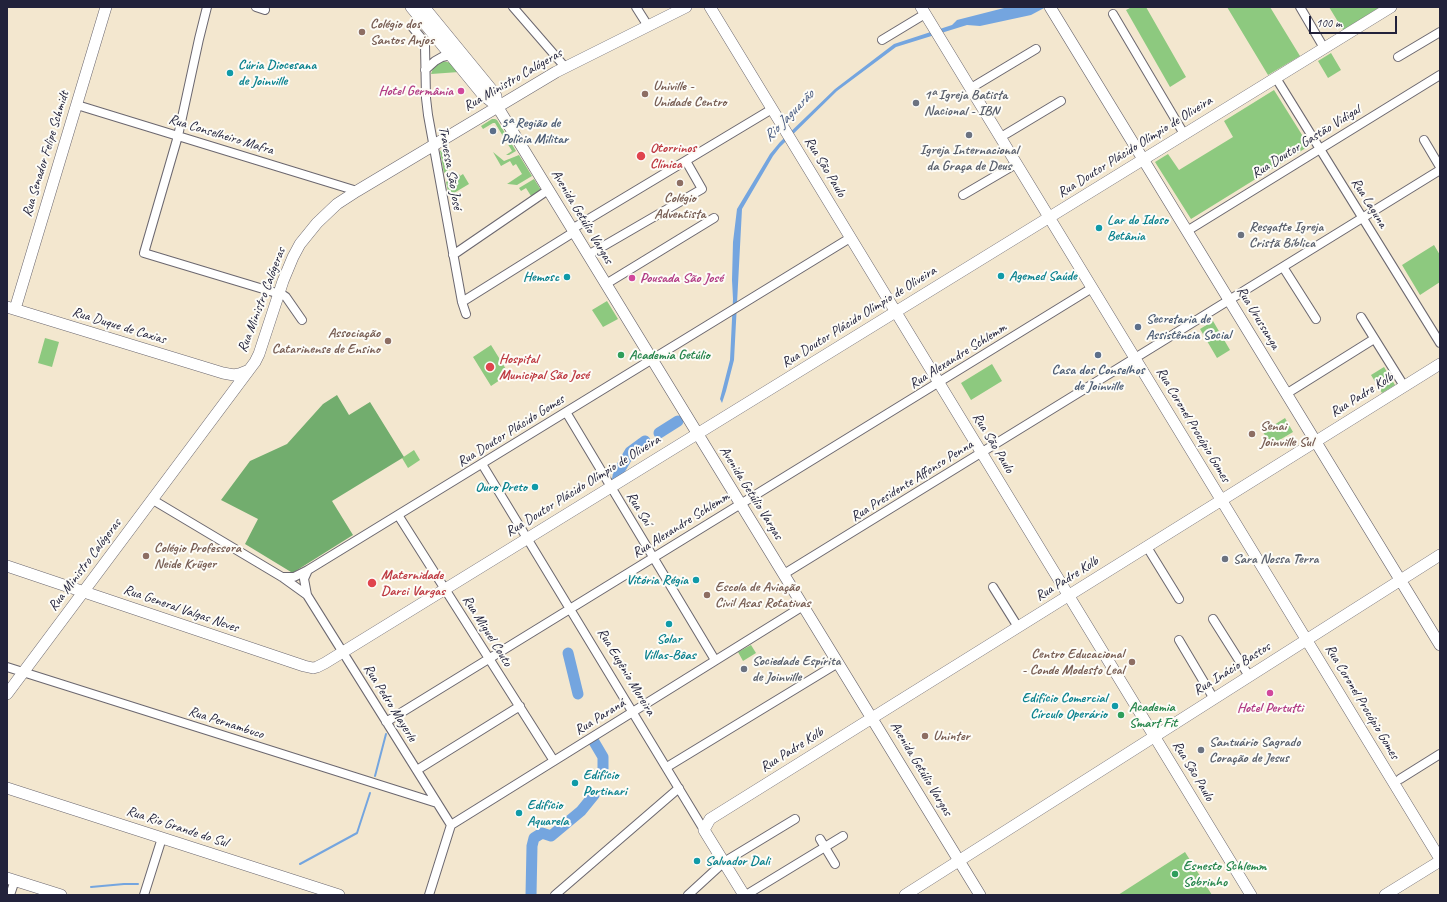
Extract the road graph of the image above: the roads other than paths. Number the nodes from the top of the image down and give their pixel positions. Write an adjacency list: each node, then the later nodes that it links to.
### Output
1 (106, 7): 32 (main road, Rua Senador Felipe Schmidt)
2 (207, 7): 37 (street)
3 (256, 7): 14 (street)
4 (410, 7): 24 (main road)
5 (424, 7): 33 (main road)
6 (514, 7): 26 (street)
7 (636, 7): 17 (street)
8 (686, 7): 15 (main road, Rua Ministro Calógeras)
9 (710, 7): 34 (main road, Rua São Paulo)
10 (1050, 7): 41 (main road, Rua Urussanga)
11 (1300, 7): 22 (street)
12 (1391, 7): 22 (main road, Rua Doutor Plácido Olímpio de Oliveira)
13 (925, 9): 20 (main road, Rua Coronel Procópio Gomes); 21 (street)
14 (266, 10)
15 (673, 10): 17 (main road, Rua Ministro Calógeras)
16 (1113, 14): 36 (street)
17 (648, 26): 26 (main road, Rua Ministro Calógeras)
18 (413, 28): 27 (street, Travessa São José)
19 (1440, 32): 25 (street)
20 (943, 38): 30 (main road, Rua Coronel Procópio Gomes); 43 (main road, Rua Coronel Procópio Gomes)
21 (882, 40)
22 (1324, 48): 29 (main road, Rua Doutor Plácido Olímpio de Oliveira)
23 (1036, 50): 30 (street)
24 (451, 55): 27 (street); 33 (main road)
25 (1398, 57)
26 (565, 67): 33 (main road, Rua Ministro Calógeras)
27 (426, 70): 39 (street, Travessa São José)
28 (1440, 75): 40 (street, Rua Doutor Gastão Vidigal)
29 (1276, 78): 36 (main road, Rua Doutor Plácido Olímpio de Oliveira); 40 (street, Rua Laguna)
30 (976, 86): 35 (main road, Rua Coronel Procópio Gomes)
31 (1061, 101): 35 (street)
32 (77, 104): 37 (street, Rua Conselheiro Mafra); 63 (main road, Rua Senador Felipe Schmidt)
33 (497, 106): 39 (main road, Rua Ministro Calógeras); 46 (main road, Avenida Getúlio Vargas)
34 (772, 109): 42 (street); 54 (main road, Rua São Paulo)
35 (1006, 134): 49 (main road, Rua Coronel Procópio Gomes)
36 (1184, 134): 41 (main road, Rua Doutor Plácido Olímpio de Oliveira)
37 (178, 136): 47 (street, Rua Conselheiro Mafra); 60 (street)
38 (1424, 140): 44 (street)
39 (433, 145): 47 (main road, Rua Ministro Calógeras); 55 (street, Travessa São José)
40 (1320, 149): 51 (street, Rua Laguna); 53 (street, Rua Doutor Gastão Vidigal)
41 (1143, 160): 49 (main road, Rua Doutor Plácido Olímpio de Oliveira); 53 (main road, Rua Urussanga)
42 (686, 161): 52 (street); 56 (street)
43 (1016, 164): 48 (street); 49 (main road, Rua Coronel Procópio Gomes)
44 (1440, 167)
45 (1440, 170): 51 (street, Rua Presidente Affonso Penna)
46 (548, 190): 52 (main road, Avenida Getúlio Vargas); 55 (street)
47 (357, 191): 60 (main road, Rua Ministro Calógeras)
48 (963, 195)
49 (1052, 216): 59 (main road, Rua Coronel Procópio Gomes); 64 (main road, Rua Doutor Plácido Olímpio de Oliveira); 71 (main road, Rua Coronel Procópio Gomes)
50 (714, 218): 58 (street)
51 (1363, 218): 57 (street, Rua Presidente Affonso Penna); 70 (street, Rua Laguna)
52 (573, 231): 56 (main road, Avenida Getúlio Vargas); 62 (street)
53 (1186, 231): 61 (main road, Rua Urussanga)
54 (850, 238): 64 (main road, Rua São Paulo); 72 (street, Rua Doutor Plácido Gomes)
55 (454, 255): 62 (street, Travessa São José)
56 (588, 255): 58 (main road, Avenida Getúlio Vargas)
57 (1283, 267): 61 (street, Rua Presidente Affonso Penna); 67 (street)
58 (606, 284): 72 (main road, Avenida Getúlio Vargas)
59 (1092, 288): 71 (main road, Rua Coronel Procópio Gomes); 76 (street, Rua Alexandre Schlemm)
60 (278, 294): 68 (street); 74 (main road, Rua Ministro Calógeras)
61 (1229, 300): 71 (street, Rua Presidente Affonso Penna); 78 (main road, Rua Urussanga)
62 (462, 302): 65 (street, Travessa São José)
63 (11, 308): 75 (main road, Rua Duque de Caxias)
64 (896, 312): 76 (main road, Rua São Paulo); 81 (main road, Rua Doutor Plácido Olímpio de Oliveira)
65 (466, 314)
66 (1361, 318): 69 (street)
67 (1316, 319)
68 (302, 320)
69 (1374, 339): 77 (street); 78 (street)
70 (1440, 343)
71 (1138, 357): 83 (street, Rua Presidente Affonso Penna); 86 (main road, Rua Coronel Procópio Gomes)
72 (652, 359): 80 (street, Rua Doutor Plácido Gomes); 81 (main road, Avenida Getúlio Vargas)
73 (1440, 364): 77 (main road, Rua Padre Kolb)
74 (250, 369): 75 (main road, Rua Duque de Caxias); 79 (main road, Rua Ministro Calógeras)
75 (223, 373): 79 (main road)
76 (939, 383): 83 (main road, Rua São Paulo); 88 (street, Rua Alexandre Schlemm)
77 (1404, 386): 82 (main road, Rua Padre Kolb)
78 (1286, 394): 82 (main road, Rua Urussanga)
79 (230, 397): 87 (main road, Rua Ministro Calógeras)
80 (566, 412): 84 (street, Rua Doutor Plácido Gomes); 85 (street, Rua Saí)
81 (698, 434): 85 (main road, Rua Doutor Plácido Olímpio de Oliveira); 88 (main road, Avenida Getúlio Vargas)
82 (1316, 442): 86 (main road, Rua Padre Kolb); 98 (main road, Rua Urussanga)
83 (982, 453): 96 (street, Rua Presidente Affonso Penna); 103 (main road, Rua São Paulo)
84 (482, 464): 89 (street, Rua Doutor Plácido Gomes); 90 (street, Rua Eugênio Moreira)
85 (611, 487): 90 (main road, Rua Doutor Plácido Olímpio de Oliveira); 93 (street, Rua Saí)
86 (1224, 498): 91 (main road, Rua Padre Kolb); 109 (main road, Rua Coronel Procópio Gomes)
87 (152, 500): 97 (street); 101 (main road, Rua Ministro Calógeras)
88 (741, 504): 93 (street, Rua Alexandre Schlemm); 96 (main road, Avenida Getúlio Vargas)
89 (398, 515): 95 (street, Rua Doutor Plácido Gomes); 100 (street, Rua Miguel Couto)
90 (527, 538): 100 (main road, Rua Doutor Plácido Olímpio de Oliveira); 106 (street, Rua Eugênio Moreira)
91 (1147, 547): 103 (main road, Rua Padre Kolb); 104 (street)
92 (1440, 555): 98 (main road, Rua Inácio Bastos)
93 (654, 558): 106 (street, Rua Alexandre Schlemm); 114 (street, Rua Saí)
94 (7, 566): 101 (main road, Rua General Valgas Neves)
95 (308, 570): 97 (street, Rua Doutor Plácido Gomes); 102 (street)
96 (784, 574): 105 (main road, Avenida Getúlio Vargas)
97 (282, 578): 102 (street)
98 (1400, 580): 109 (main road, Rua Inácio Bastos); 111 (main road, Rua Urussanga)
99 (994, 587): 108 (street)
100 (445, 589): 112 (main road, Rua Doutor Plácido Olímpio de Oliveira); 113 (street, Rua Miguel Couto)
101 (83, 592): 112 (main road, Rua General Valgas Neves); 117 (main road, Rua Ministro Calógeras)
102 (307, 595): 112 (street, Rua Pedro Mayerle)
103 (1069, 595): 108 (main road, Rua Padre Kolb); 125 (main road, Rua São Paulo)
104 (1179, 598)
105 (803, 606): 114 (street, Rua Paraná); 115 (main road, Avenida Getúlio Vargas)
106 (570, 609): 113 (street, Rua Alexandre Schlemm); 122 (street, Rua Eugênio Moreira)
107 (1214, 619): 118 (street)
108 (1018, 627): 123 (main road, Rua Padre Kolb)
109 (1309, 638): 118 (main road, Rua Inácio Bastos); 130 (main road, Rua Coronel Procópio Gomes); 144 (main road, Rua Coronel Procópio Gomes)
110 (1179, 640): 120 (street)
111 (1440, 645)
112 (343, 652): 124 (street, Rua Pedro Mayerle)
113 (489, 658): 121 (street, Rua Miguel Couto); 124 (street, Rua Alexandre Schlemm)
114 (715, 660): 122 (street, Rua Paraná)
115 (838, 663): 123 (main road, Avenida Getúlio Vargas); 128 (street)
116 (7, 667): 117 (street, Rua Pernambuco)
117 (24, 672): 119 (main road, Rua Ministro Calógeras); 133 (street, Rua Pernambuco)
118 (1249, 676): 120 (main road, Rua Inácio Bastos)
119 (7, 694)
120 (1214, 699): 125 (main road, Rua Inácio Bastos)
121 (520, 706): 127 (street, Rua Miguel Couto); 129 (street)
122 (633, 712): 127 (street, Rua Paraná); 128 (street, Rua Eugênio Moreira)
123 (872, 718): 135 (main road, Rua Padre Kolb); 145 (main road, Avenida Getúlio Vargas)
124 (386, 722): 129 (street, Rua Pedro Mayerle)
125 (1155, 736): 145 (main road, Rua Inácio Bastos); 160 (main road, Rua São Paulo)
126 (1440, 754): 130 (street)
127 (554, 761): 137 (street, Rua Paraná)
128 (666, 767): 132 (street, Rua Eugênio Moreira)
129 (417, 770): 133 (street, Rua Pedro Mayerle)
130 (1400, 779): 142 (main road, Rua Coronel Procópio Gomes)
131 (7, 788): 140 (main road, Rua Rio Grande do Sul)
132 (679, 788): 134 (street, Rua Eugênio Moreira); 155 (street)
133 (437, 803): 137 (street, Rua Pedro Mayerle)
134 (698, 819): 135 (street); 138 (street, Rua Eugênio Moreira)
135 (710, 819): 138 (main road, Rua Padre Kolb)
136 (795, 819): 146 (street)
137 (451, 825): 154 (street)
138 (704, 830): 146 (main road, Rua Eugênio Moreira)
139 (843, 836): 143 (street)
140 (162, 838): 152 (street); 153 (main road, Rua Rio Grande do Sul)
141 (820, 839): 143 (street)
142 (1440, 846)
143 (825, 847): 147 (street); 157 (street)
144 (1440, 860): 149 (main road)
145 (959, 861): 158 (main road, Rua Inácio Bastos); 159 (main road, Avenida Getúlio Vargas)
146 (724, 862): 156 (street); 157 (main road, Rua Eugênio Moreira)
147 (835, 864)
148 (11, 879): 150 (street); 151 (main road)
149 (1390, 894)
150 (10, 895)
151 (61, 895)
152 (144, 895)
153 (339, 895)
154 (429, 895)
155 (555, 895)
156 (688, 895)
157 (745, 895)
158 (905, 895)
159 (980, 895)
160 (1252, 895)

